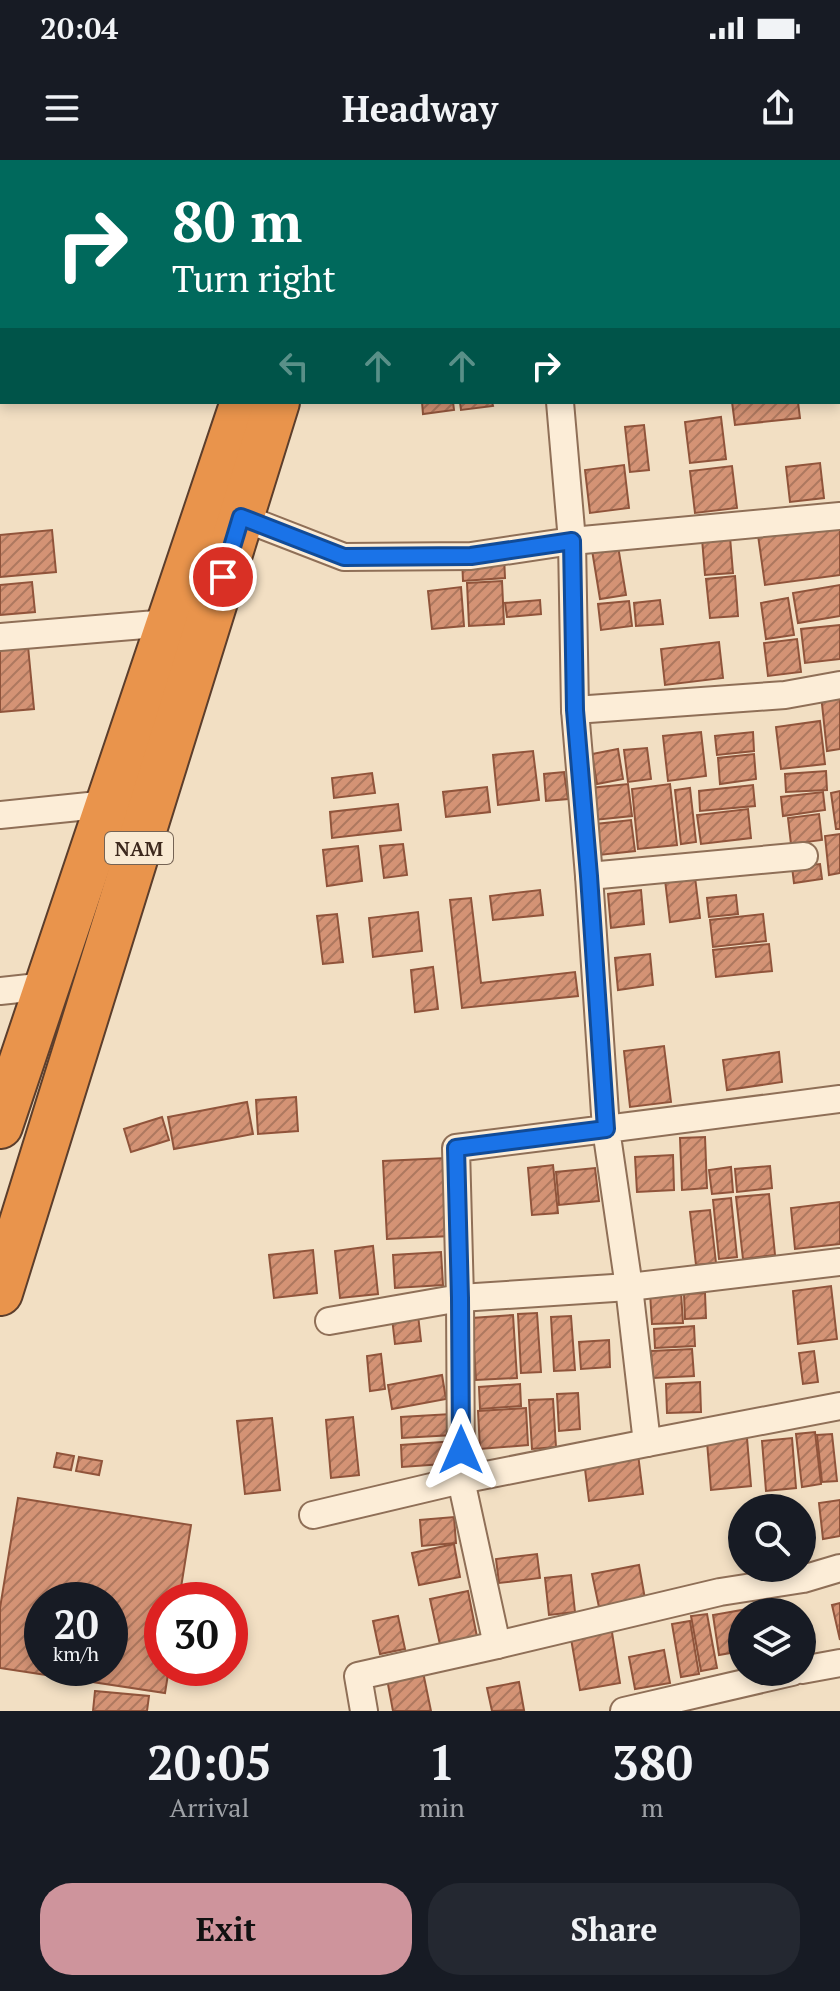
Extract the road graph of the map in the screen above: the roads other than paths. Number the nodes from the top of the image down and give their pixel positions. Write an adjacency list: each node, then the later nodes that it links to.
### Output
1 (242, 404): 7 (highway, NAM)
2 (276, 404): 5 (highway, NAM)
3 (560, 404): 6 (street)
4 (840, 516): 6 (street)
5 (241, 517): 6 (street); 22 (highway, NAM)
6 (572, 541): 10 (street)
7 (168, 623): 8 (street); 11 (highway, NAM)
8 (0, 637)
9 (840, 685): 10 (street)
10 (575, 710): 14 (street)
11 (108, 804): 12 (street); 15 (highway, NAM)
12 (0, 815)
13 (804, 856): 14 (street)
14 (589, 876): 19 (street)
15 (47, 986): 16 (street); 18 (highway, NAM)
16 (0, 991)
17 (840, 1099): 19 (street)
18 (0, 1126)
19 (606, 1129): 21 (street); 23 (street)
20 (840, 1262): 21 (street)
21 (629, 1287): 23 (street); 26 (street)
22 (0, 1293)
23 (460, 1298): 24 (street); 27 (street)
24 (329, 1321)
25 (840, 1406): 26 (street)
26 (647, 1443): 27 (street)
27 (461, 1480): 28 (street); 30 (street)
28 (313, 1515)
29 (840, 1568): 30 (street)
30 (497, 1645): 34 (street)
31 (840, 1663): 32 (street)
32 (816, 1667)
33 (732, 1686): 35 (street)
34 (364, 1711)
35 (624, 1711)

